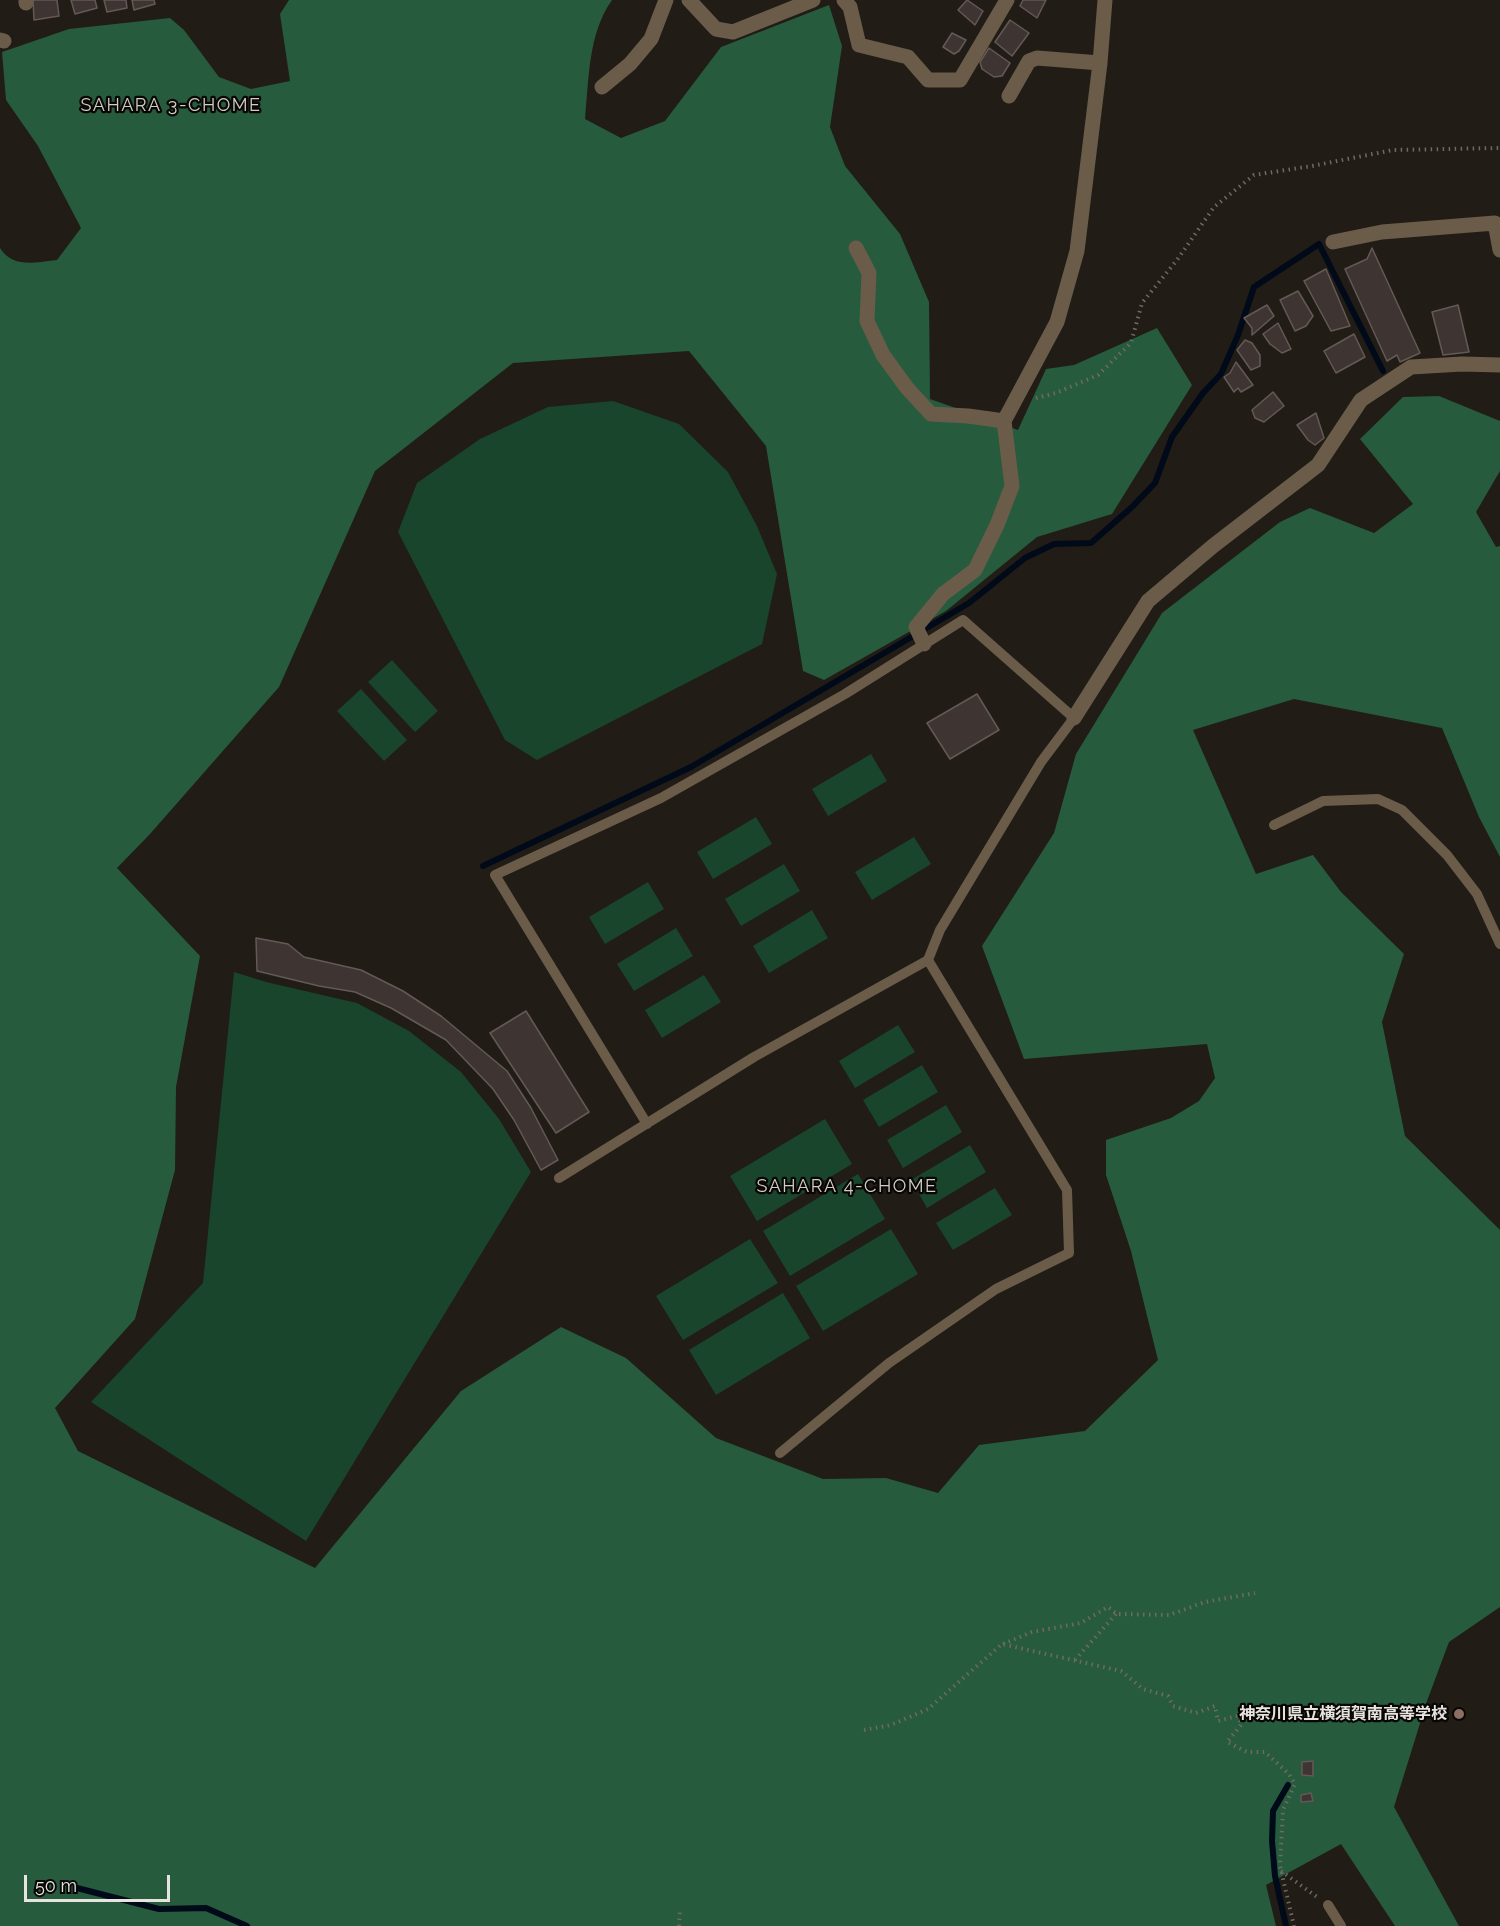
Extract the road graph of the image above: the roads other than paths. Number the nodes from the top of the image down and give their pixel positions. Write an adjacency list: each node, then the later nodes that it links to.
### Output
1 (666, 0): 8 (street)
2 (689, 0): 3 (street)
3 (813, 0)
4 (844, 0): 5 (street)
5 (1007, 0)
6 (1105, 0): 7 (street)
7 (1100, 63): 9 (street); 14 (street)
8 (602, 87)
9 (1009, 96)
10 (1333, 242): 12 (street)
11 (855, 248): 14 (street)
12 (1500, 250)
13 (1500, 365): 16 (street)
14 (1004, 421): 15 (street)
15 (924, 644): 16 (lane); 20 (lane)
16 (1074, 718): 19 (lane)
17 (1274, 825): 18 (lane)
18 (1500, 944)
19 (928, 960): 20 (lane); 22 (lane)
20 (646, 1124): 21 (lane)
21 (559, 1178)
22 (780, 1453)
23 (1328, 1905): 24 (lane)
24 (1341, 1926)

